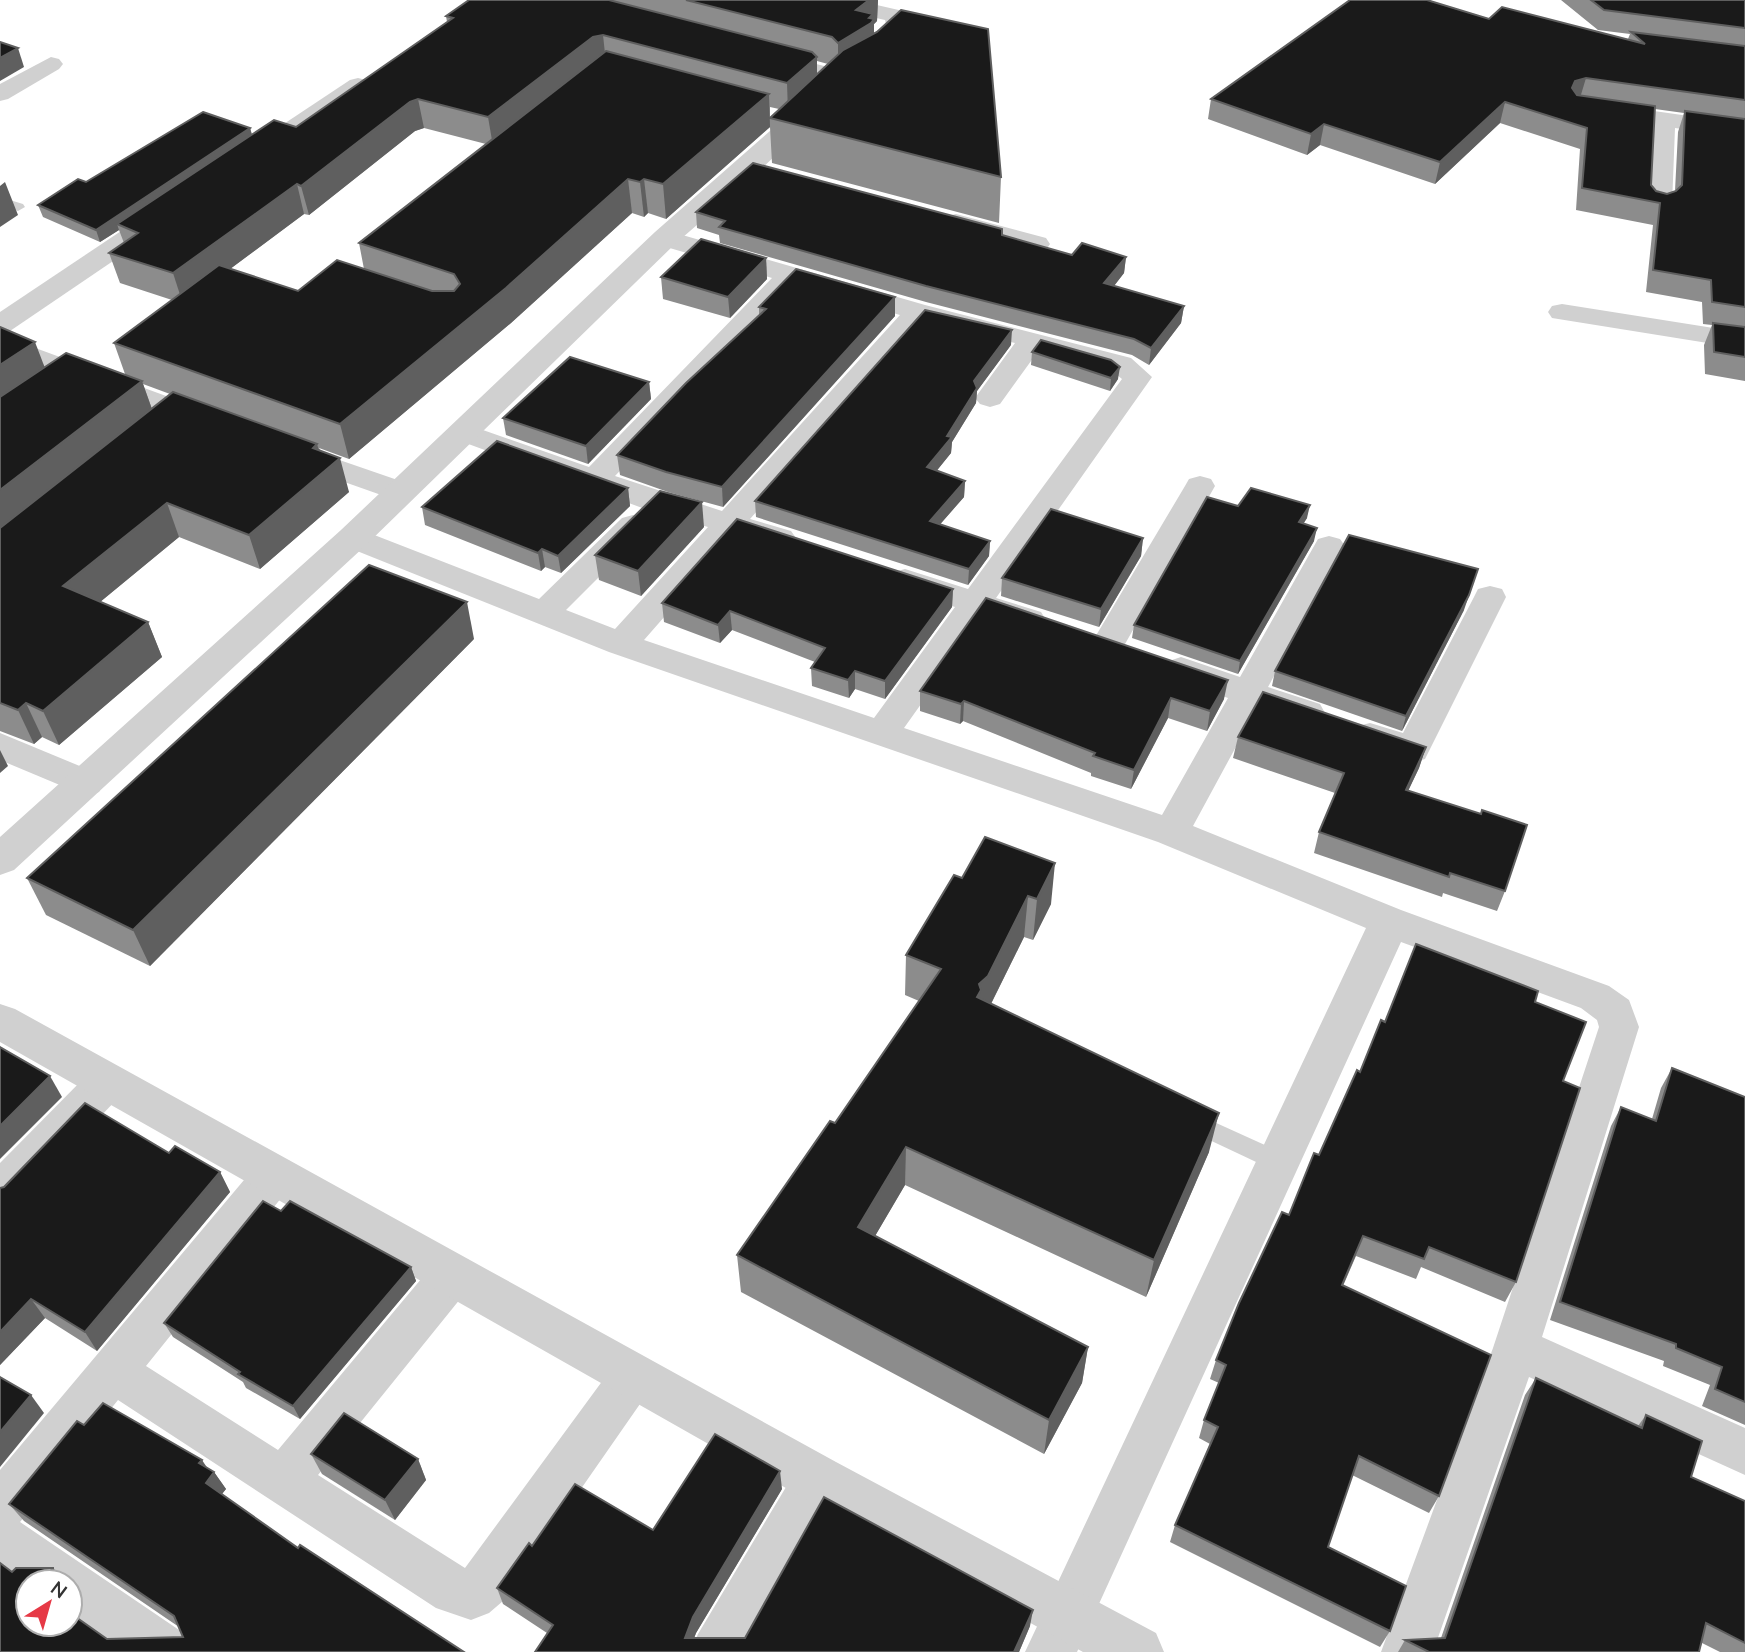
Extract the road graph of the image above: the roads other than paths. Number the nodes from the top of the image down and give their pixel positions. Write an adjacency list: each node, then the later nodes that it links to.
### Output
1 (827, 0): 5 (street)
2 (733, 50): 5 (street)
3 (26, 57): 6 (street)
4 (380, 70): 10 (street)
5 (854, 75): 16 (street)
6 (0, 94)
7 (1580, 108): 8 (street)
8 (1663, 119): 9 (street); 13 (street)
9 (1745, 131)
10 (230, 170)
11 (0, 201): 14 (lane)
12 (184, 201): 21 (street)
13 (1659, 205)
14 (18, 207)
15 (932, 216): 17 (street)
16 (665, 238): 18 (street); 27 (street)
17 (1037, 244)
18 (792, 274): 19 (street); 29 (street)
19 (918, 312): 22 (street); 33 (street)
20 (1562, 313): 23 (street)
21 (0, 325)
22 (1032, 339): 25 (street); 39 (street)
23 (1745, 341)
24 (0, 343): 26 (street)
25 (990, 398)
26 (232, 430)
27 (463, 432): 29 (street); 31 (street)
28 (271, 444): 31 (street)
29 (594, 480): 32 (street)
30 (1200, 486): 42 (street)
31 (401, 492): 34 (street)
32 (656, 502): 33 (street); 40 (street)
33 (729, 521): 36 (street); 41 (street)
34 (353, 538): 40 (street); 46 (street)
35 (1329, 546): 43 (street)
36 (806, 547)
37 (883, 572): 39 (street)
38 (1490, 597): 43 (street)
39 (973, 603): 42 (street); 44 (street)
40 (543, 614): 41 (street)
41 (621, 644): 44 (street)
42 (1106, 644): 43 (street)
43 (1249, 691): 47 (street)
44 (881, 734): 47 (street)
45 (0, 746): 46 (street)
46 (86, 783): 48 (street)
47 (1171, 832): 49 (street)
48 (0, 860)
49 (1387, 921): 53 (street); 57 (street)
50 (0, 1021): 51 (street)
51 (107, 1082): 54 (street); 55 (street)
52 (1178, 1114): 53 (lane)
53 (1279, 1162): 67 (street)
54 (275, 1174): 56 (street); 58 (street)
55 (0, 1192)
56 (453, 1274): 59 (street); 62 (street)
57 (1516, 1348): 60 (street); 71 (street)
58 (115, 1372): 62 (street); 63 (street)
59 (633, 1376): 61 (street); 62 (street)
60 (1745, 1452)
61 (818, 1479): 67 (street); 69 (street)
62 (282, 1481)
63 (0, 1508)
64 (0, 1538): 65 (street)
65 (44, 1568)
66 (84, 1596): 68 (street)
67 (1060, 1633): 70 (street)
68 (167, 1652)
69 (716, 1652)
70 (1137, 1652)
71 (1407, 1652)

